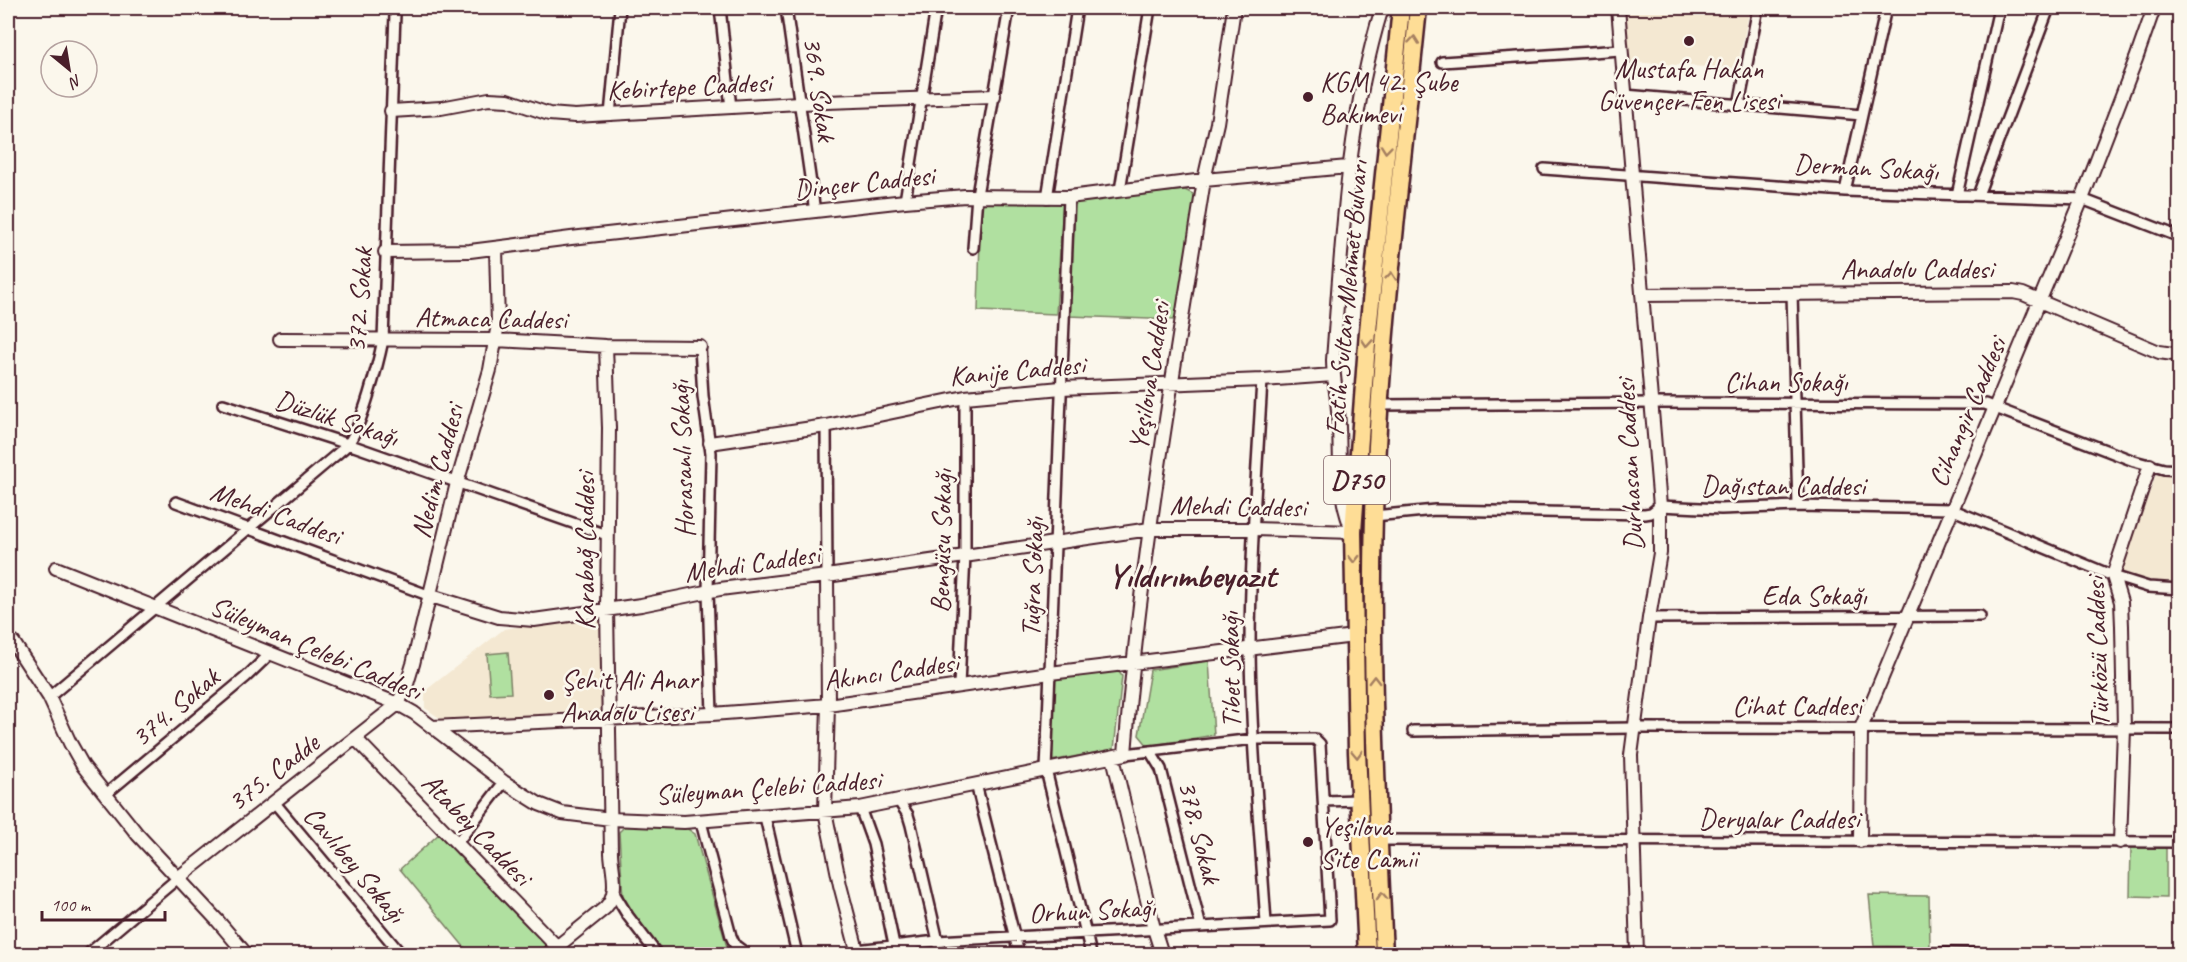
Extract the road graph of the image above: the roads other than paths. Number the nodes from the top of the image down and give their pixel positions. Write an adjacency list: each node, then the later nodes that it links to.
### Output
1 (620, 8): 28 (street)
2 (720, 8): 26 (street)
3 (786, 8): 24 (street, 369. Sokak)
4 (936, 8): 23 (street)
5 (1009, 8): 22 (street)
6 (1077, 8): 40 (street)
7 (1150, 8): 34 (street)
8 (1234, 8): 33 (street, Yeşilova Caddesi)
9 (1382, 8): 30 (street)
10 (1401, 8): 81 (highway, Fatih Sultan Mehmet Bulvarı / D750, one-way to 81)
11 (1418, 8): 65 (highway, Fatih Sultan Mehmet Bulvarı / D750, one-way to 11)
12 (1618, 8): 19 (street, Durhasan Caddesi)
13 (1758, 8): 25 (street)
14 (1886, 8): 29 (street)
15 (1999, 8): 37 (street)
16 (2049, 8): 38 (street)
17 (2154, 8): 41 (street, Cihangir Caddesi)
18 (394, 14): 27 (street, 372. Sokak)
19 (1621, 50): 20 (street); 21 (street, Durhasan Caddesi)
20 (1442, 62)
21 (1625, 95): 25 (street); 32 (street, Durhasan Caddesi)
22 (994, 96): 23 (street, Kebirtepe Caddesi); 36 (street)
23 (922, 98): 24 (street, Kebirtepe Caddesi); 42 (street)
24 (799, 103): 26 (street, Kebirtepe Caddesi); 43 (street, 369. Sokak)
25 (1739, 105): 29 (street)
26 (731, 108): 28 (street, Kebirtepe Caddesi)
27 (391, 111): 28 (street, Kebirtepe Caddesi); 47 (street, 372. Sokak)
28 (610, 115)
29 (1862, 115): 35 (street)
30 (1348, 167): 33 (street, Dinçer Caddesi); 57 (street)
31 (1544, 169): 32 (street, Derman Sokağı)
32 (1632, 174): 35 (street, Derman Sokağı); 49 (street, Durhasan Caddesi)
33 (1204, 180): 34 (street, Dinçer Caddesi); 59 (street, Yeşilova Caddesi)
34 (1120, 190): 39 (street, Dinçer Caddesi)
35 (1845, 190): 37 (street, Derman Sokağı)
36 (977, 195): 40 (street, Dinçer Caddesi); 42 (street, Dinçer Caddesi); 46 (street)
37 (1957, 195): 38 (street, Derman Sokağı)
38 (1978, 195): 41 (street, Derman Sokağı)
39 (1069, 196): 40 (street, Dinçer Caddesi); 60 (street, Tuğra Sokağı)
40 (1047, 198)
41 (2082, 199): 44 (street, Derman Sokağı); 50 (street, Cihangir Caddesi)
42 (905, 201): 43 (street, Dinçer Caddesi)
43 (815, 212): 45 (street, Dinçer Caddesi)
44 (2180, 237)
45 (496, 248): 47 (street, Dinçer Caddesi); 53 (street, Nedim Caddesi)
46 (973, 248)
47 (385, 252): 52 (street, 372. Sokak)
48 (1792, 293): 49 (street, Anadolu Caddesi); 50 (street, Anadolu Caddesi); 64 (street)
49 (1642, 295): 62 (street, Durhasan Caddesi)
50 (2040, 301): 56 (street, Anadolu Caddesi); 66 (street, Cihangir Caddesi)
51 (280, 339): 52 (street, Atmaca Caddesi)
52 (383, 340): 53 (street, Atmaca Caddesi); 69 (street, 372. Sokak)
53 (496, 340): 54 (street, Atmaca Caddesi); 72 (street, Nedim Caddesi)
54 (606, 346): 55 (street, Atmaca Caddesi); 82 (street, Karabağ Caddesi)
55 (700, 347): 68 (street, Horasanlı Sokağı)
56 (2180, 355)
57 (1333, 375): 58 (street, Kanije Caddesi); 81 (street)
58 (1262, 380): 59 (street, Kanije Caddesi); 80 (street, Tibet Sokağı)
59 (1172, 384): 60 (street, Kanije Caddesi); 79 (street, Yeşilova Caddesi)
60 (1061, 388): 61 (street, Kanije Caddesi); 83 (street, Tuğra Sokağı)
61 (965, 397): 67 (street, Kanije Caddesi); 84 (street, Bengüsu Sokağı)
62 (1651, 403): 64 (street, Cihan Sokağı); 65 (street, Cihan Sokağı); 74 (street, Durhasan Caddesi)
63 (223, 404): 69 (street, Düzlük Sokağı)
64 (1795, 404): 66 (street, Cihan Sokağı); 75 (street)
65 (1380, 405): 77 (highway, Fatih Sultan Mehmet Bulvarı / D750)
66 (1995, 406): 70 (street, Cihan Sokağı); 76 (street, Cihangir Caddesi)
67 (826, 426): 68 (street, Kanije Caddesi); 86 (street)
68 (710, 443): 89 (street, Horasanlı Sokağı)
69 (348, 444): 72 (street, Düzlük Sokağı); 78 (street, 372. Sokak)
70 (2150, 465): 71 (street, Cihan Sokağı); 87 (street, Türközü Caddesi)
71 (2179, 470)
72 (457, 483): 82 (street, Düzlük Sokağı); 90 (street, Nedim Caddesi)
73 (176, 502): 78 (street, Mehdi Caddesi)
74 (1660, 506): 75 (street, Dağıstan Caddesi); 77 (street, Dağıstan Caddesi); 95 (street, Durhasan Caddesi)
75 (1798, 506): 76 (street, Dağıstan Caddesi)
76 (1951, 509): 87 (street, Dağıstan Caddesi); 94 (street, Cihangir Caddesi)
77 (1374, 516): 131 (highway, Fatih Sultan Mehmet Bulvarı / D750, one-way to 77)
78 (249, 529): 90 (street, Mehdi Caddesi); 91 (street, 372. Sokak)
79 (1150, 529): 80 (street, Mehdi Caddesi); 83 (street, Mehdi Caddesi); 100 (street, Yeşilova Caddesi)
80 (1254, 529): 81 (street, Mehdi Caddesi); 98 (street, Tibet Sokağı)
81 (1353, 532): 96 (highway, Fatih Sultan Mehmet Bulvarı / D750, one-way to 96)
82 (608, 535): 92 (street, Karabağ Caddesi)
83 (1056, 542): 84 (street, Mehdi Caddesi); 101 (street, Tuğra Sokağı)
84 (965, 555): 86 (street, Mehdi Caddesi); 102 (street, Bengüsu Sokağı)
85 (56, 568): 91 (street, Süleyman Çelebi Caddesi)
86 (827, 576): 89 (street, Mehdi Caddesi); 105 (street)
87 (2113, 576): 88 (street, Dağıstan Caddesi); 111 (street, Türközü Caddesi)
88 (2180, 589)
89 (708, 591): 92 (street, Mehdi Caddesi); 106 (street, Horasanlı Sokağı)
90 (428, 595): 92 (street, Mehdi Caddesi); 104 (street, Nedim Caddesi)
91 (156, 607): 99 (street, Süleyman Çelebi Caddesi); 103 (street, 372. Sokak)
92 (607, 609): 107 (street, Karabağ Caddesi)
93 (1980, 616): 94 (street, Eda Sokağı)
94 (1908, 617): 95 (street, Eda Sokağı); 110 (street, Cihangir Caddesi)
95 (1649, 618): 109 (street, Durhasan Caddesi)
96 (1354, 636): 98 (street, Akıncı Caddesi); 123 (highway, Fatih Sultan Mehmet Bulvarı / D750, one-way to 123)
97 (10, 639): 103 (street)
98 (1250, 650): 100 (street, Akıncı Caddesi); 115 (street, Tibet Sokağı)
99 (271, 653): 104 (street, Süleyman Çelebi Caddesi); 121 (street, 374. Sokak)
100 (1132, 665): 101 (street, Akıncı Caddesi); 117 (street, Yeşilova Caddesi)
101 (1050, 674): 102 (street, Akıncı Caddesi); 118 (street, Tuğra Sokağı)
102 (959, 686): 105 (street, Akıncı Caddesi)
103 (49, 697): 121 (street)
104 (398, 704): 108 (street, Süleyman Çelebi Caddesi); 114 (street, 375. Cadde)
105 (828, 705): 106 (street, Akıncı Caddesi); 127 (street)
106 (712, 714): 107 (street, Akıncı Caddesi)
107 (609, 719): 108 (street, Akıncı Caddesi); 129 (street, Karabağ Caddesi)
108 (432, 727): 119 (street, Süleyman Çelebi Caddesi)
109 (1634, 728): 110 (street, Cihat Caddesi); 113 (street, Cihat Caddesi); 132 (street, Durhasan Caddesi)
110 (1861, 728): 111 (street, Cihat Caddesi); 133 (street, Cihangir Caddesi)
111 (2124, 729): 112 (street, Cihat Caddesi); 134 (street, Türközü Caddesi)
112 (2180, 729)
113 (1413, 731)
114 (354, 738): 125 (street, 375. Cadde); 136 (street, Atabey Caddesi)
115 (1254, 739): 116 (street, Süleyman Çelebi Caddesi); 124 (street, Süleyman Çelebi Caddesi); 139 (street, Tibet Sokağı)
116 (1150, 750): 117 (street, Süleyman Çelebi Caddesi); 140 (street, 378. Sokak)
117 (1119, 755): 118 (street, Süleyman Çelebi Caddesi); 141 (street, Yeşilova Caddesi)
118 (1046, 770): 120 (street, Süleyman Çelebi Caddesi); 142 (street, Tuğra Sokağı)
119 (504, 782): 129 (street, Süleyman Çelebi Caddesi); 136 (street)
120 (976, 784): 122 (street, Süleyman Çelebi Caddesi); 143 (street)
121 (106, 794): 137 (street)
122 (898, 800): 126 (street, Süleyman Çelebi Caddesi); 144 (street)
123 (1360, 800): 124 (street); 158 (highway, Fatih Sultan Mehmet Bulvarı / D750)
124 (1323, 801): 139 (street, Orhun Sokağı)
125 (274, 802): 137 (street, 375. Cadde); 150 (street, Cavlıbey Sokağı)
126 (860, 808): 127 (street, Süleyman Çelebi Caddesi); 145 (street)
127 (825, 811): 128 (street, Süleyman Çelebi Caddesi); 147 (street)
128 (765, 817): 130 (street, Süleyman Çelebi Caddesi); 153 (street)
129 (611, 819): 130 (street, Süleyman Çelebi Caddesi); 138 (street, Karabağ Caddesi)
130 (701, 822): 152 (street)
131 (1379, 840): 132 (street, Deryalar Caddesi); 159 (highway, Fatih Sultan Mehmet Bulvarı / D750, one-way to 131)
132 (1635, 840): 133 (street, Deryalar Caddesi); 160 (street, Durhasan Caddesi)
133 (1860, 841): 134 (street, Deryalar Caddesi)
134 (2120, 842): 135 (street, Deryalar Caddesi)
135 (2180, 842)
136 (457, 843): 146 (street, Atabey Caddesi)
137 (178, 878): 148 (street); 149 (street)
138 (614, 893): 146 (street); 151 (street)
139 (1266, 923): 140 (street, Orhun Sokağı)
140 (1201, 927): 141 (street, Orhun Sokağı)
141 (1154, 929): 142 (street, Orhun Sokağı); 157 (street, Yeşilova Caddesi)
142 (1085, 933): 143 (street, Orhun Sokağı); 156 (street, Tuğra Sokağı)
143 (1014, 937): 144 (street, Orhun Sokağı); 155 (street)
144 (937, 941): 145 (street, Orhun Sokağı); 154 (street)
145 (894, 945): 147 (street, Orhun Sokağı)
146 (556, 952)
147 (857, 952)
148 (88, 954)
149 (246, 954)
150 (401, 954)
151 (657, 954)
152 (747, 954)
153 (797, 954)
154 (941, 954)
155 (1019, 954)
156 (1091, 954)
157 (1162, 954)
158 (1367, 954)
159 (1384, 954)
160 (1637, 954)
161 (1854, 954): 162 (street)
162 (2001, 954)

